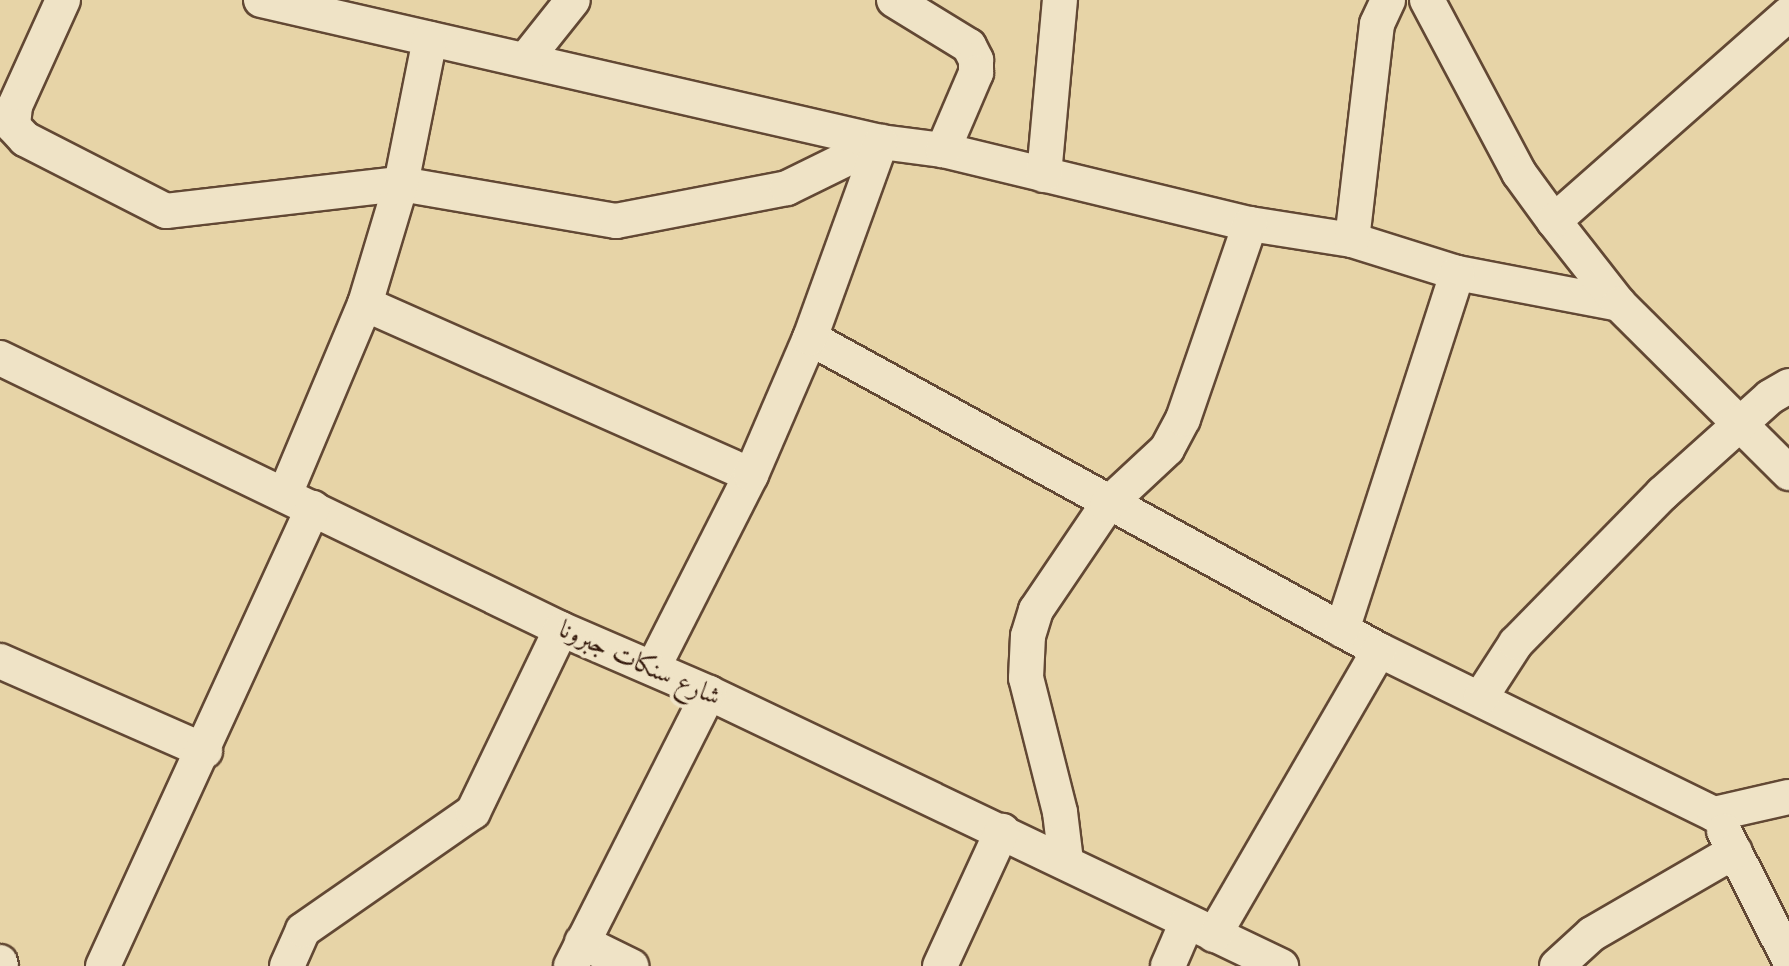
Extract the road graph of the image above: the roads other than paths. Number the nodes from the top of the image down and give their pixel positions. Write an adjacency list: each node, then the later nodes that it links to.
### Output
1 (63, 0): 14 (street)
2 (261, 0): 9 (street)
3 (573, 0): 10 (street)
4 (894, 0): 12 (street)
5 (1060, 0): 13 (street)
6 (1388, 0): 17 (street)
7 (1427, 0): 15 (street)
8 (1789, 14): 15 (street)
9 (430, 39): 10 (street); 14 (street)
10 (526, 59): 11 (street)
11 (881, 142): 12 (street); 14 (street); 21 (street)
12 (943, 150): 13 (street)
13 (1044, 175): 16 (street)
14 (401, 184): 19 (street)
15 (1554, 221): 20 (street)
16 (1250, 224): 17 (street); 28 (street)
17 (1352, 240): 18 (street)
18 (1457, 273): 20 (street); 30 (street)
19 (365, 304): 26 (street); 27 (street)
20 (1619, 304): 24 (street)
21 (810, 338): 26 (street); 28 (street)
22 (0, 358): 27 (street, شارع سنكات جبرونا)
23 (1789, 386): 24 (street)
24 (1742, 421): 25 (street); 35 (street)
25 (1789, 473)
26 (751, 475): 33 (street)
27 (299, 501): 29 (street, شارع سنكات جبرونا); 36 (street)
28 (1107, 505): 30 (street); 41 (street)
29 (561, 629): 33 (street, شارع سنكات جبرونا); 46 (street)
30 (1342, 630): 31 (street)
31 (1379, 650): 35 (street); 42 (street)
32 (0, 661): 36 (street)
33 (653, 668): 34 (street, شارع سنكات جبرونا)
34 (709, 693): 39 (street, شارع سنكات جبرونا); 43 (street)
35 (1481, 697): 38 (street)
36 (205, 751): 45 (street)
37 (1789, 797): 38 (street)
38 (1714, 814): 40 (street)
39 (1002, 831): 41 (street, شارع سنكات جبرونا); 48 (street)
40 (1735, 851): 44 (street); 51 (street)
41 (1066, 861): 42 (street, شارع سنكات جبرونا)
42 (1201, 928): 49 (street); 50 (street, شارع سنكات جبرونا)
43 (576, 954): 47 (street)
44 (1789, 959)
45 (103, 966)
46 (287, 966)
47 (631, 966)
48 (940, 966)
49 (1168, 966)
50 (1281, 966)
51 (1557, 966)

